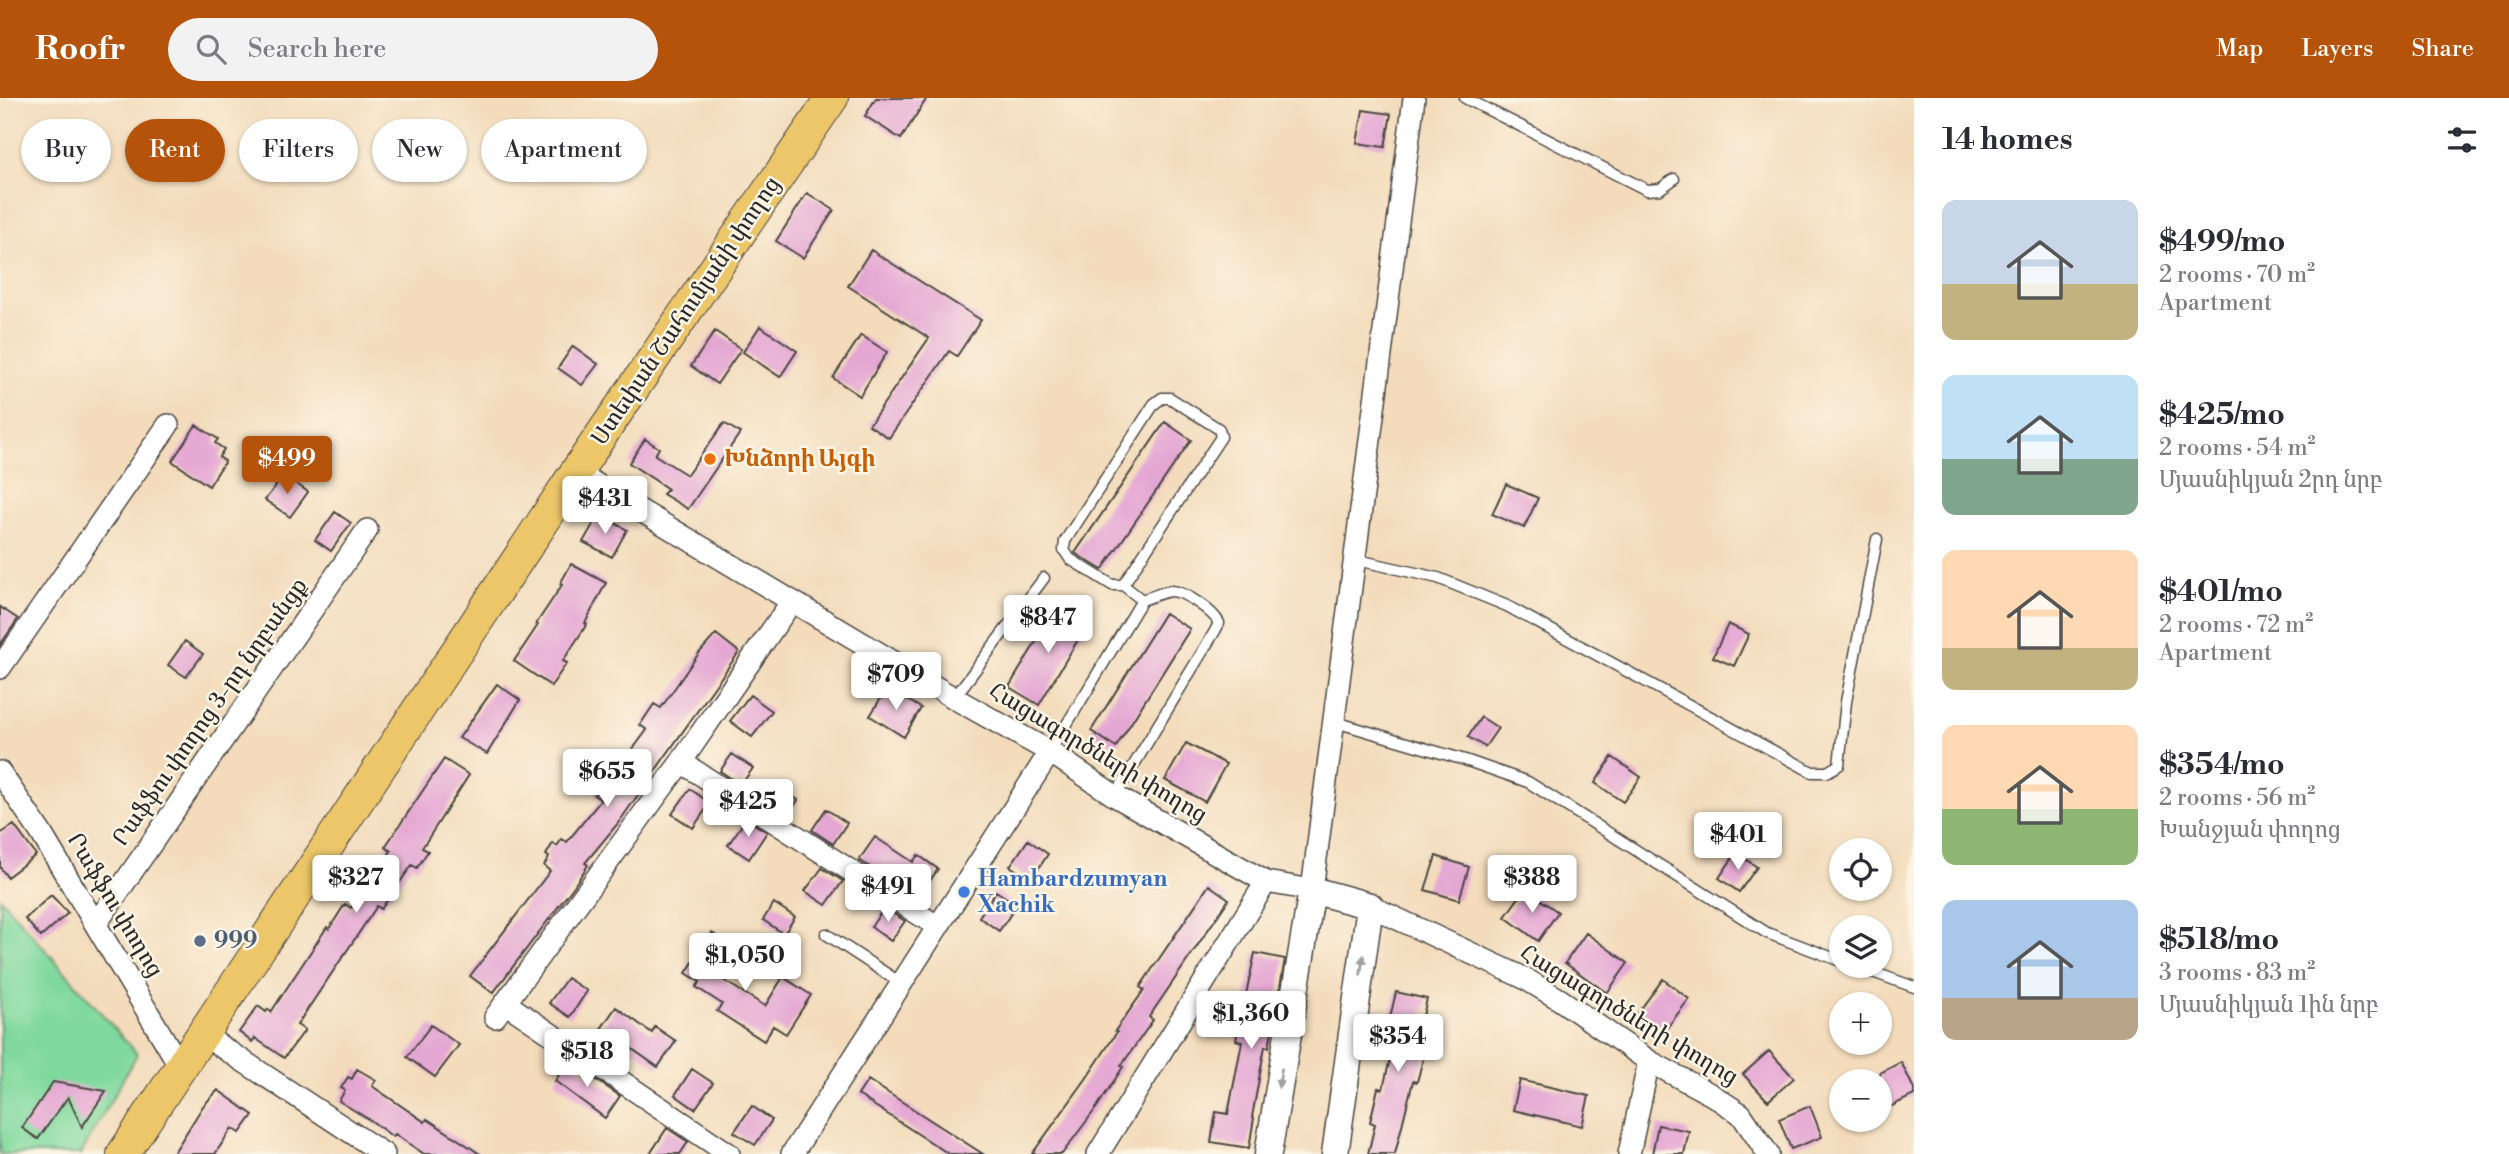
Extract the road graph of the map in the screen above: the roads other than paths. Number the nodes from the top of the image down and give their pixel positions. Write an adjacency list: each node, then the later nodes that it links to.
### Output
1 (832, 98): 6 (main road, Ստեփան Շահումյանի փողոց)
2 (1413, 98): 9 (street)
3 (1465, 98): 4 (lane)
4 (1674, 179)
5 (168, 425): 14 (street)
6 (576, 472): 13 (street, Հացագործների փողոց); 31 (main road, Ստեփան Շահումյանի փողոց)
7 (367, 530): 24 (street, Րաֆֆու փողոց 3-րդ նրբանցք)
8 (1877, 539): 9 (lane)
9 (1353, 559): 16 (street)
10 (1044, 578): 15 (lane)
11 (1123, 585): 11 (lane); 12 (lane)
12 (1142, 600): 17 (lane); 20 (lane)
13 (792, 601): 15 (street, Հացագործների փողոց); 18 (street)
14 (0, 668)
15 (954, 698): 17 (street, Հացագործների փողոց)
16 (1332, 721): 22 (street); 27 (lane)
17 (1050, 752): 20 (street, Հացագործների փողոց); 25 (street)
18 (681, 762): 25 (street); 36 (street)
19 (0, 772): 24 (street, Րաֆֆու փողոց)
20 (1115, 796): 21 (street, Հացագործների փողոց)
21 (1266, 882): 22 (street, Հացագործների փողոց); 38 (street)
22 (1312, 890): 23 (street); 39 (street, one-way to 39)
23 (1370, 905): 32 (street, Հացագործների փողոց); 40 (street, one-way to 23)
24 (96, 924): 33 (street, Րաֆֆու փողոց)
25 (937, 926): 29 (street)
26 (825, 934): 29 (lane)
27 (1829, 956)
28 (1889, 978): 30 (lane)
29 (902, 984): 37 (street)
30 (1914, 987)
31 (202, 1034): 33 (main road, Ստեփան Շահումյանի փողոց); 35 (street)
32 (1649, 1061): 41 (street); 42 (street, Հացագործների փողոց)
33 (181, 1068): 34 (main road, Ստեփան Շահումյանի փողոց)
34 (123, 1154)
35 (384, 1154)
36 (729, 1154)
37 (792, 1154)
38 (1098, 1154)
39 (1268, 1154)
40 (1335, 1154)
41 (1629, 1154)
42 (1768, 1154)

